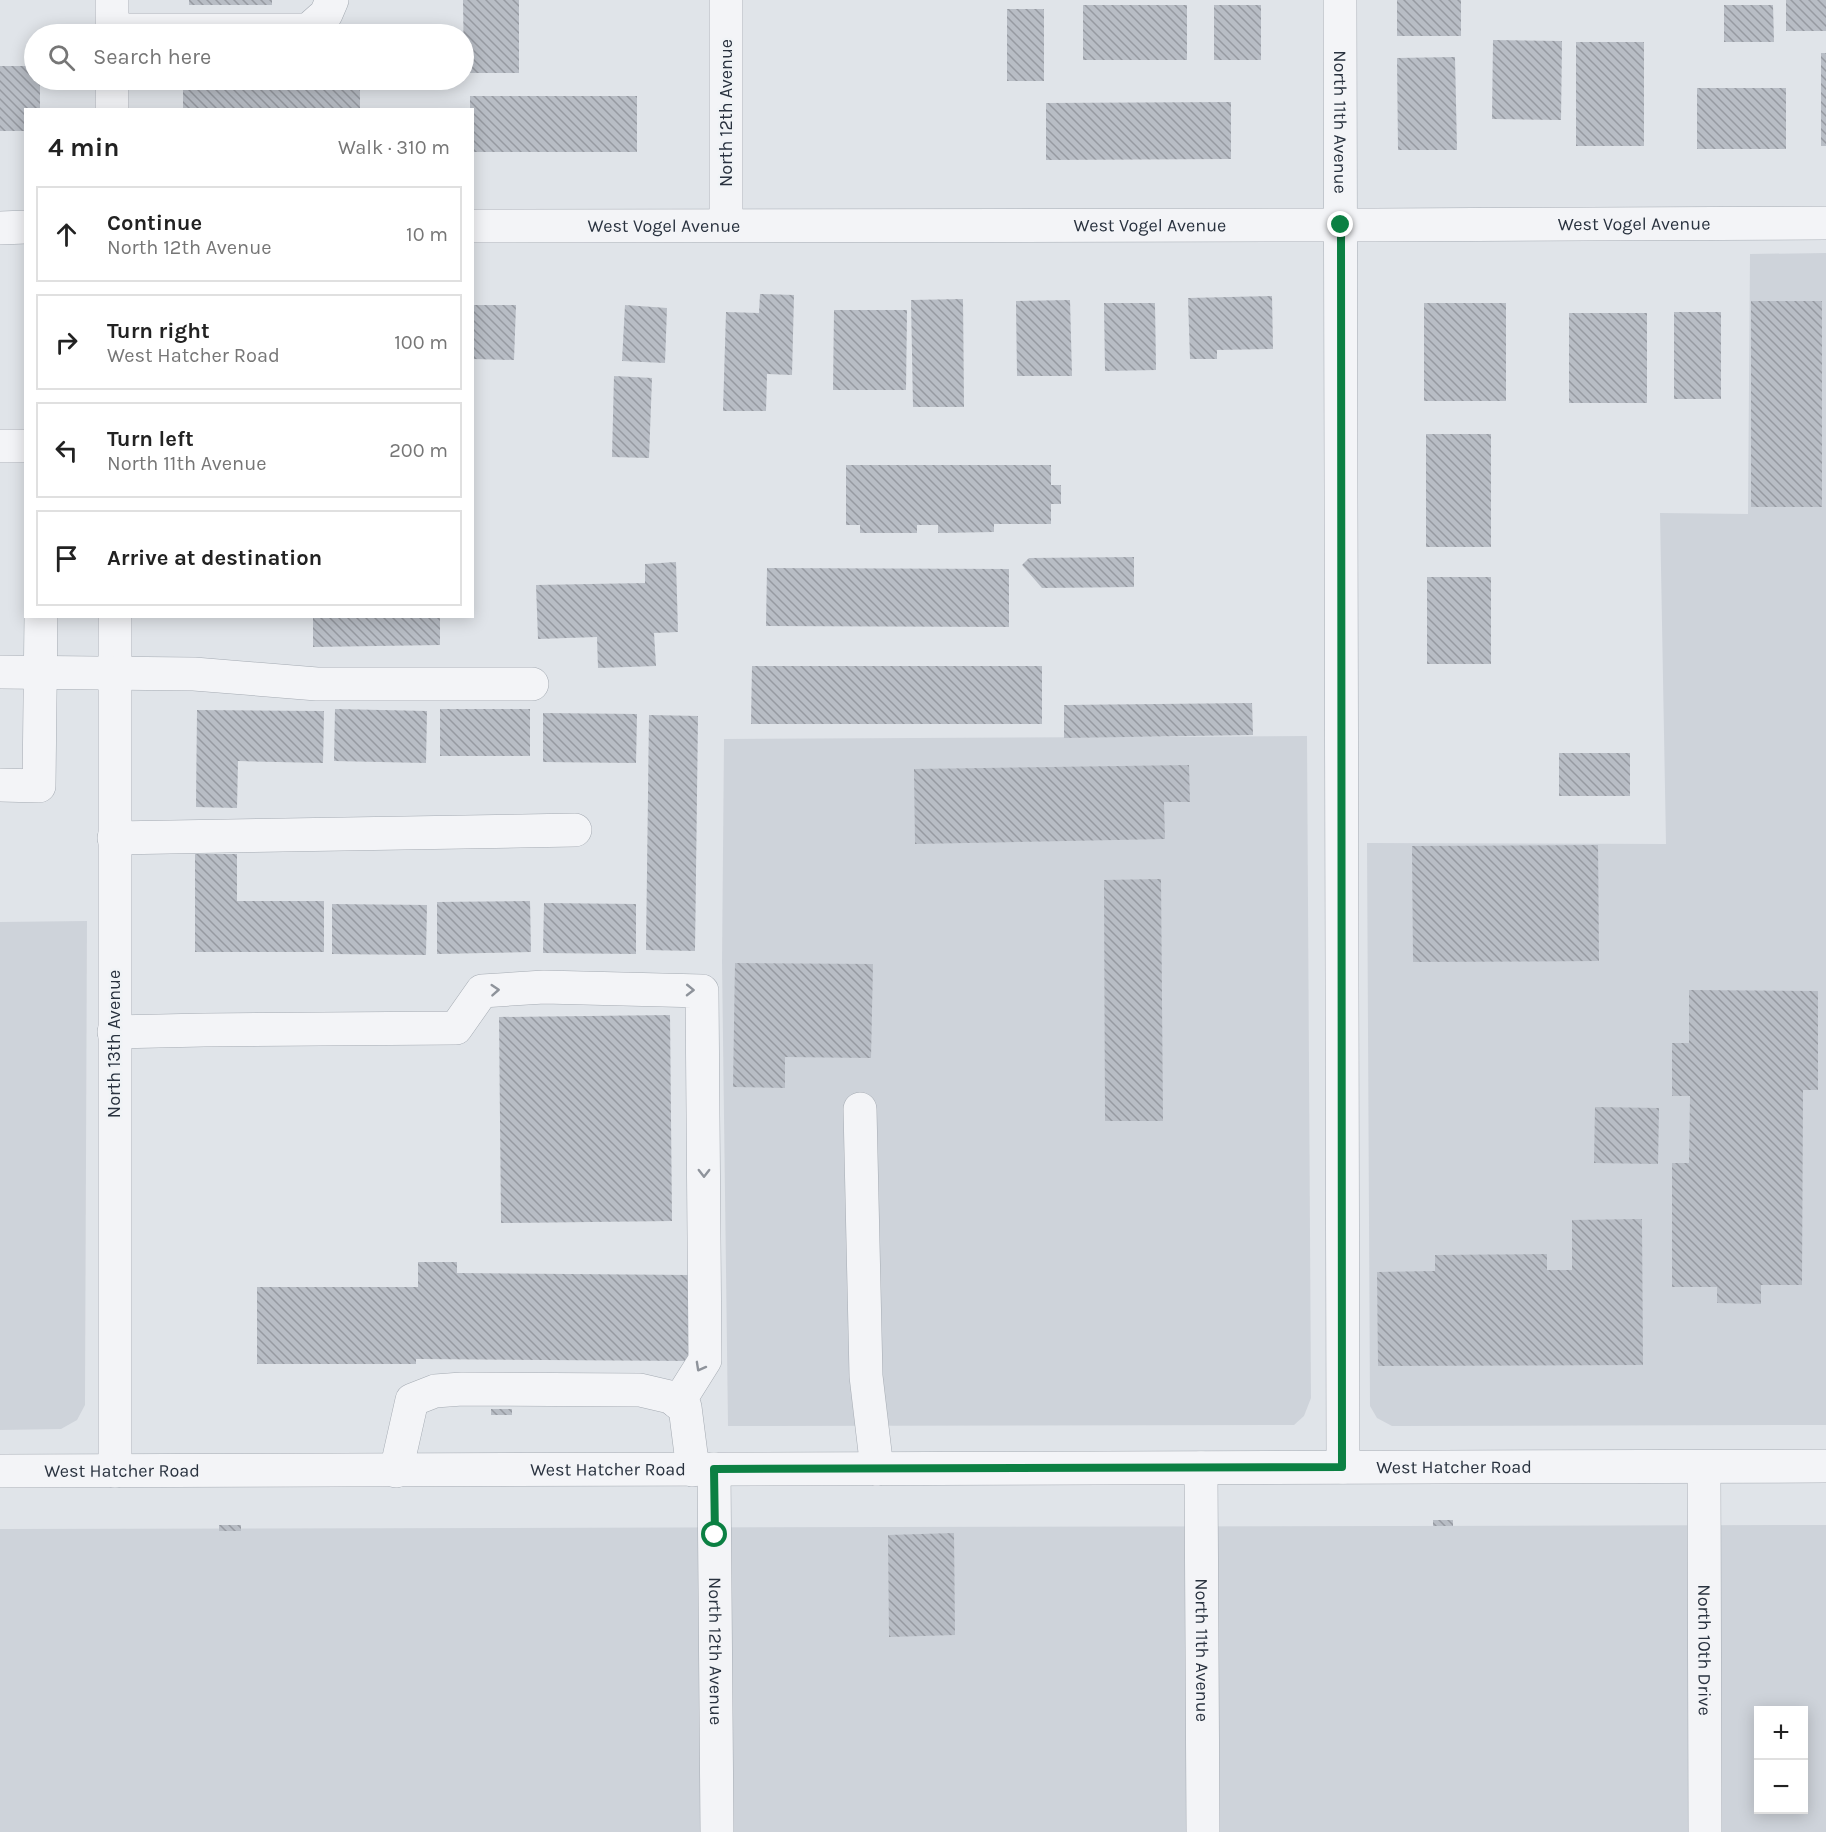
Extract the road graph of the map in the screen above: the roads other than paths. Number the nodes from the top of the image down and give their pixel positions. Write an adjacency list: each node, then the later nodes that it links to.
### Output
1 (332, 0): 6 (street)
2 (726, 0): 10 (street, North 12th Avenue)
3 (1340, 0): 11 (street, North 11th Avenue)
4 (112, 21): 5 (street)
5 (177, 24)
6 (315, 24)
7 (112, 90): 8 (street)
8 (112, 108)
9 (1826, 223): 11 (street, West Vogel Avenue)
10 (726, 225): 11 (street, West Vogel Avenue); 12 (street, West Vogel Avenue)
11 (1341, 225): 30 (street, North 11th Avenue)
12 (474, 226)
13 (24, 227): 14 (street)
14 (0, 228)
15 (0, 446): 16 (street)
16 (24, 446)
17 (41, 618): 20 (street)
18 (115, 618): 21 (street, North 13th Avenue)
19 (0, 672): 20 (street)
20 (40, 672): 21 (street); 23 (street)
21 (115, 673): 22 (street); 25 (street, North 13th Avenue)
22 (532, 684)
23 (0, 785)
24 (575, 830): 25 (street)
25 (114, 838): 26 (street, North 13th Avenue)
26 (114, 1032): 28 (street, one-way to 28); 36 (street, North 13th Avenue)
27 (860, 1109): 33 (street)
28 (678, 1403): 34 (street, North 12th Avenue); 37 (street)
29 (1826, 1466): 31 (street, West Hatcher Road)
30 (1342, 1467): 31 (street, West Hatcher Road); 32 (street, West Hatcher Road)
31 (1704, 1467): 40 (street, North 10th Drive)
32 (1201, 1468): 33 (street, West Hatcher Road); 39 (street, North 11th Avenue)
33 (877, 1469): 34 (street, West Hatcher Road)
34 (704, 1470): 37 (street, West Hatcher Road); 38 (street, North 12th Avenue)
35 (0, 1471): 36 (street, West Hatcher Road)
36 (115, 1471): 37 (street, West Hatcher Road)
37 (396, 1472)
38 (717, 1832)
39 (1203, 1832)
40 (1705, 1832)

